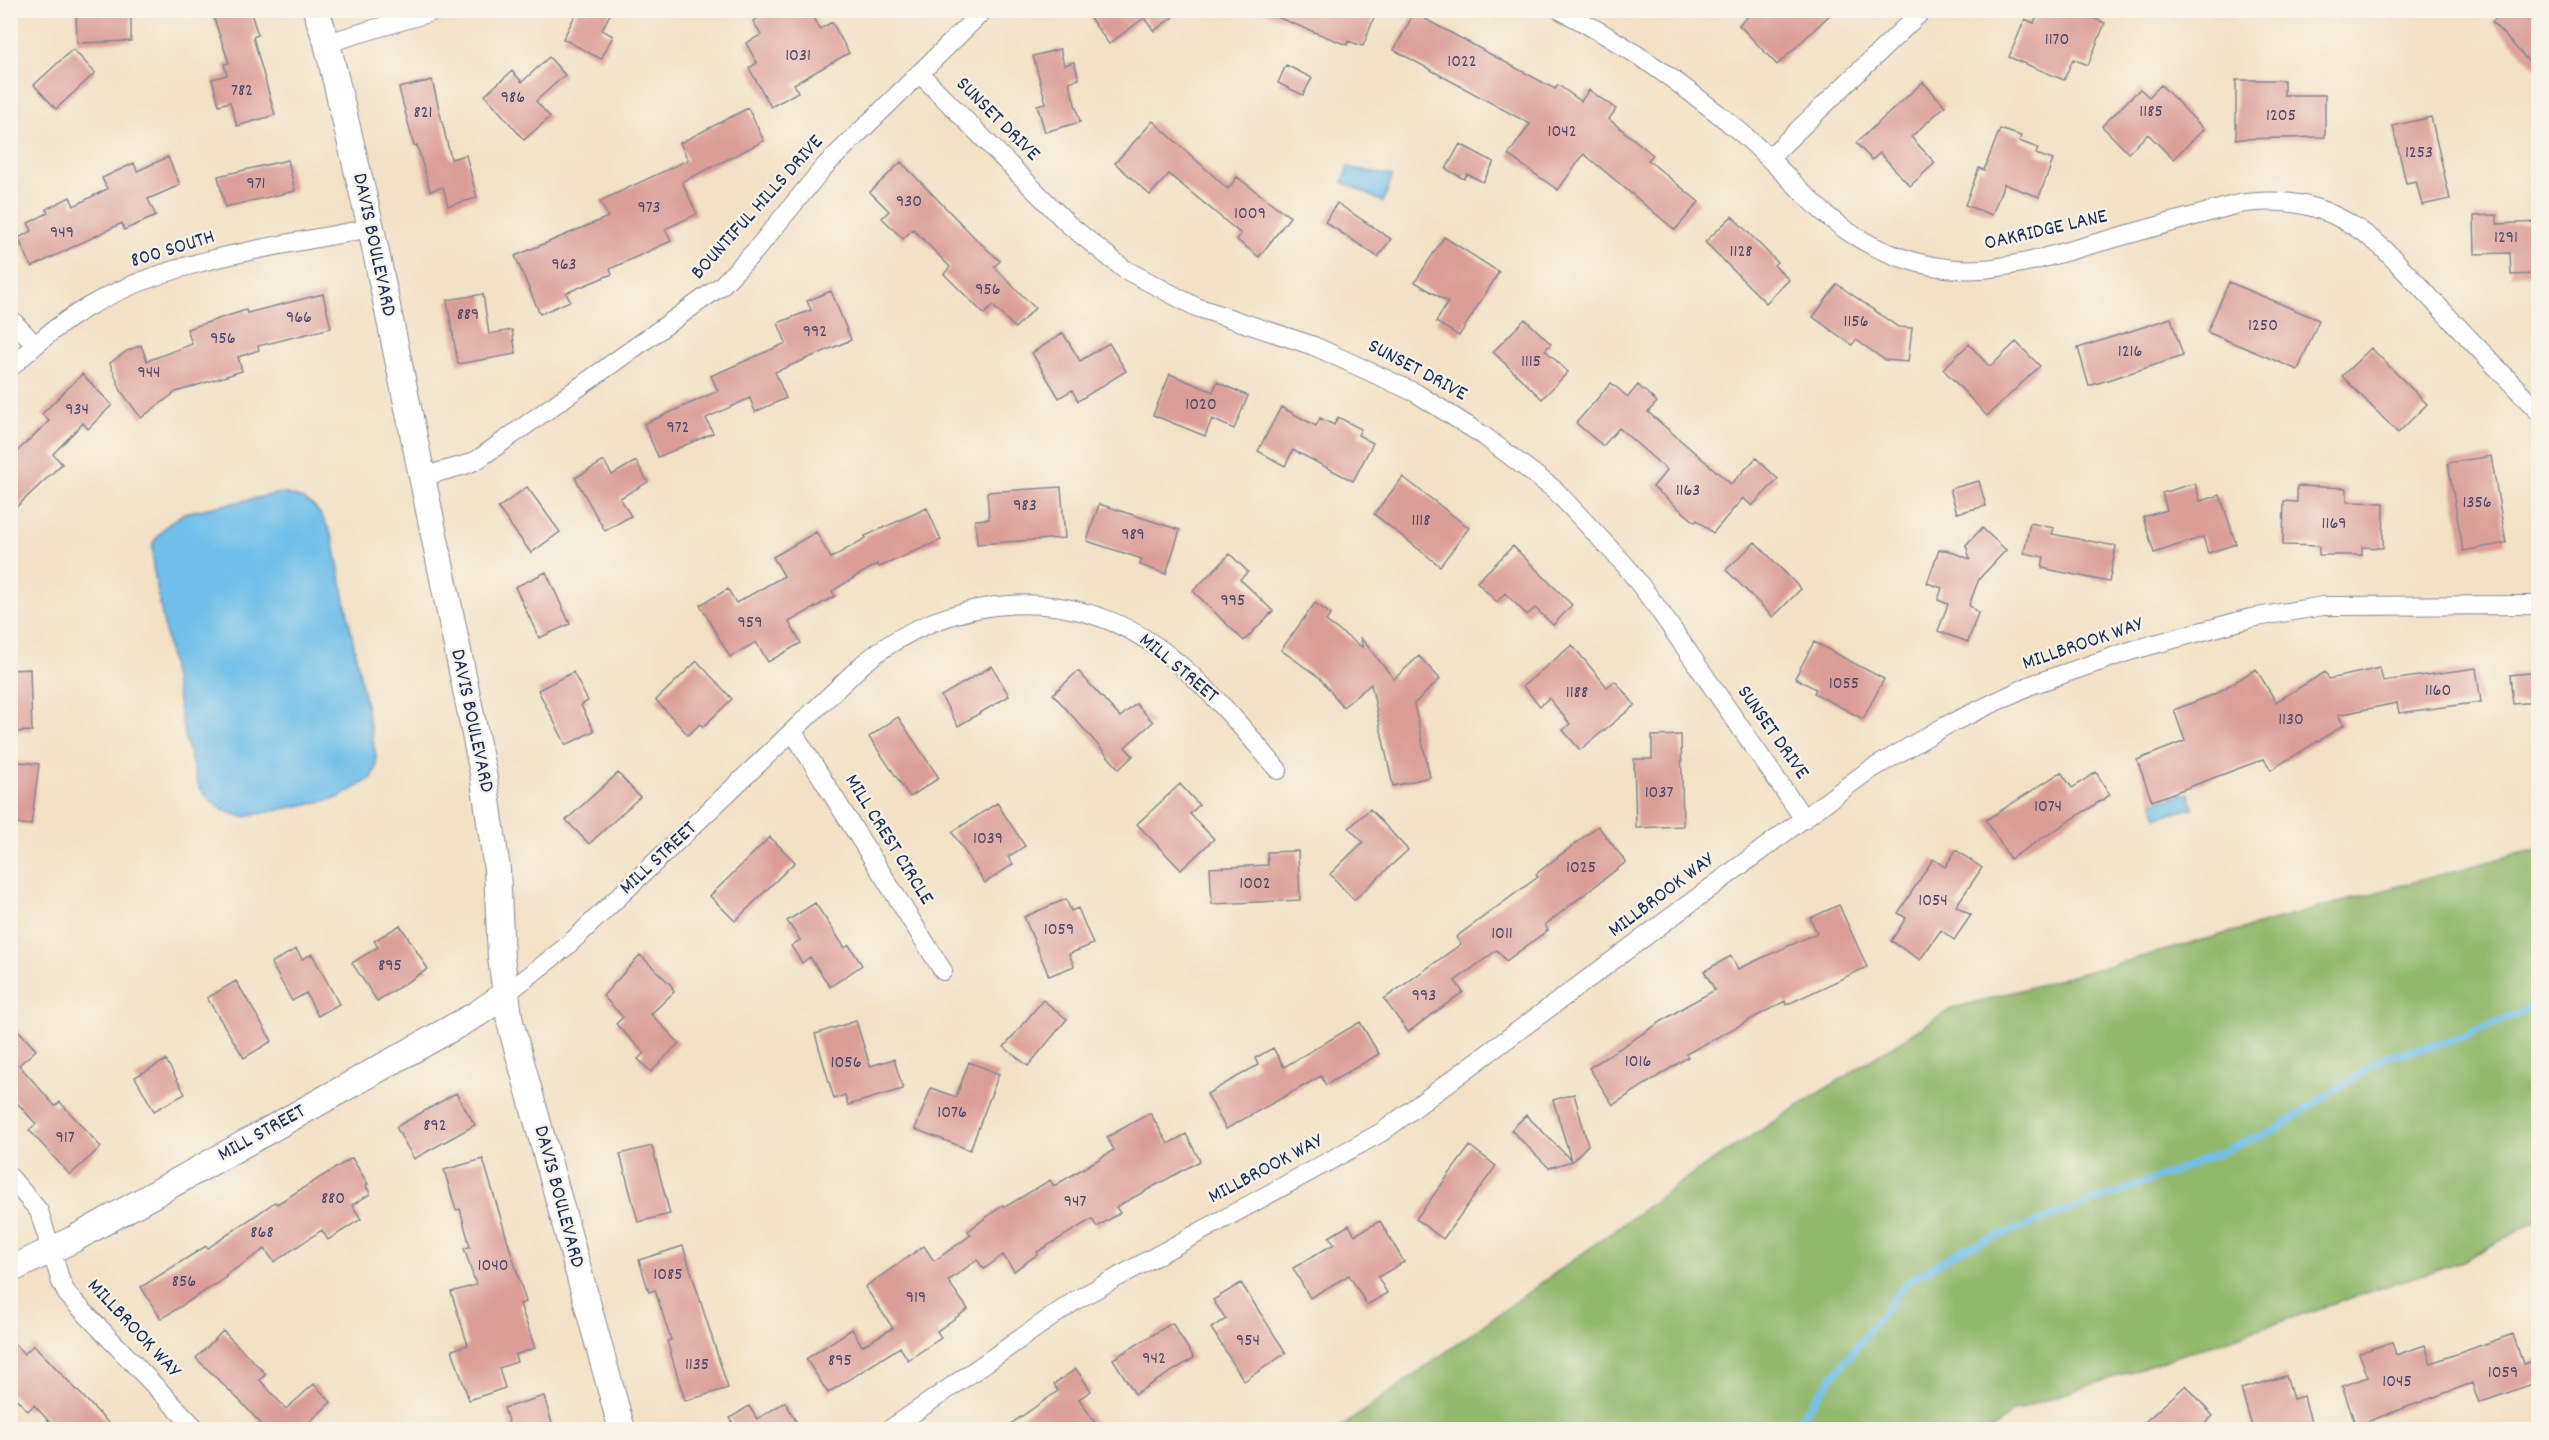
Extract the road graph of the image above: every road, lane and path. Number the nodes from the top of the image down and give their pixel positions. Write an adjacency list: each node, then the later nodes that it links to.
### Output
1 (316, 10): 6 (street, DAVIS BOULEVARD)
2 (438, 10): 6 (street)
3 (984, 10): 7 (street, BOUNTIFUL HILLS DRIVE)
4 (1560, 10): 8 (street, OAKRIDGE LANE)
5 (1923, 10): 8 (street)
6 (327, 43): 9 (street, DAVIS BOULEVARD)
7 (919, 73): 14 (street, BOUNTIFUL HILLS DRIVE); 18 (street, SUNSET DRIVE)
8 (1769, 158): 13 (street, OAKRIDGE LANE)
9 (371, 228): 11 (street, 800 SOUTH); 14 (street, DAVIS BOULEVARD)
10 (10, 318): 11 (street)
11 (35, 345): 12 (street, 800 SOUTH)
12 (10, 368)
13 (2538, 411)
14 (421, 477): 20 (street, DAVIS BOULEVARD)
15 (2538, 605): 18 (street, MILLBROOK WAY)
16 (793, 732): 17 (street, MILL STREET); 19 (street, MILL CREST CIRCLE); 20 (street, MILL STREET)
17 (1278, 770)
18 (1804, 819): 26 (street, MILLBROOK WAY)
19 (943, 971)
20 (506, 994): 22 (street, MILL STREET); 25 (street, DAVIS BOULEVARD)
21 (10, 1177): 22 (street, MILLBROOK WAY)
22 (50, 1250): 23 (street, MILL STREET); 24 (street, MILLBROOK WAY)
23 (10, 1270)
24 (197, 1430)
25 (622, 1430)
26 (889, 1430)

